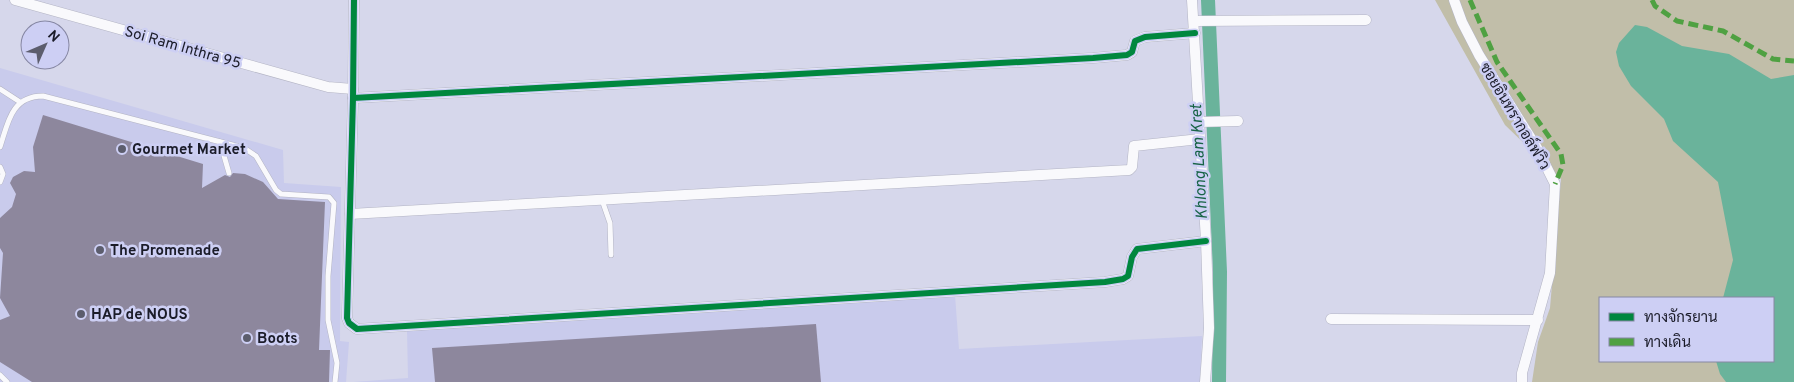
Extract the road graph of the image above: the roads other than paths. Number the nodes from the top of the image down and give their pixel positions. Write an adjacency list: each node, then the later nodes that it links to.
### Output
1 (15, 0): 9 (street, Soi Ram Inthra 95)
2 (354, 0): 9 (street)
3 (1192, 0): 6 (street)
4 (1454, 0): 27 (street, ซอยอินทรากอล์ฟวิว)
5 (1366, 20): 6 (street)
6 (1199, 21): 7 (street)
7 (1195, 33): 9 (street, Soi Ram Inthra 95); 11 (street)
8 (0, 88): 10 (lane)
9 (353, 94): 21 (street)
10 (20, 102): 13 (lane); 15 (lane)
11 (1203, 121): 12 (street); 14 (street)
12 (1238, 121)
13 (2, 136): 16 (lane)
14 (1200, 139): 20 (street); 22 (street)
15 (220, 142): 18 (lane); 25 (lane)
16 (0, 148)
17 (0, 167): 19 (lane)
18 (229, 173)
19 (0, 182)
20 (602, 199): 21 (street); 23 (lane)
21 (350, 214): 22 (street)
22 (1206, 241): 31 (street)
23 (611, 255)
24 (322, 276): 25 (lane)
25 (328, 276): 30 (lane)
26 (1331, 319): 27 (street)
27 (1538, 320): 32 (street, ซอยอินทรากอล์ฟวิว)
28 (0, 375): 29 (lane)
29 (7, 382)
30 (335, 382)
31 (1206, 382)
32 (1522, 382)

